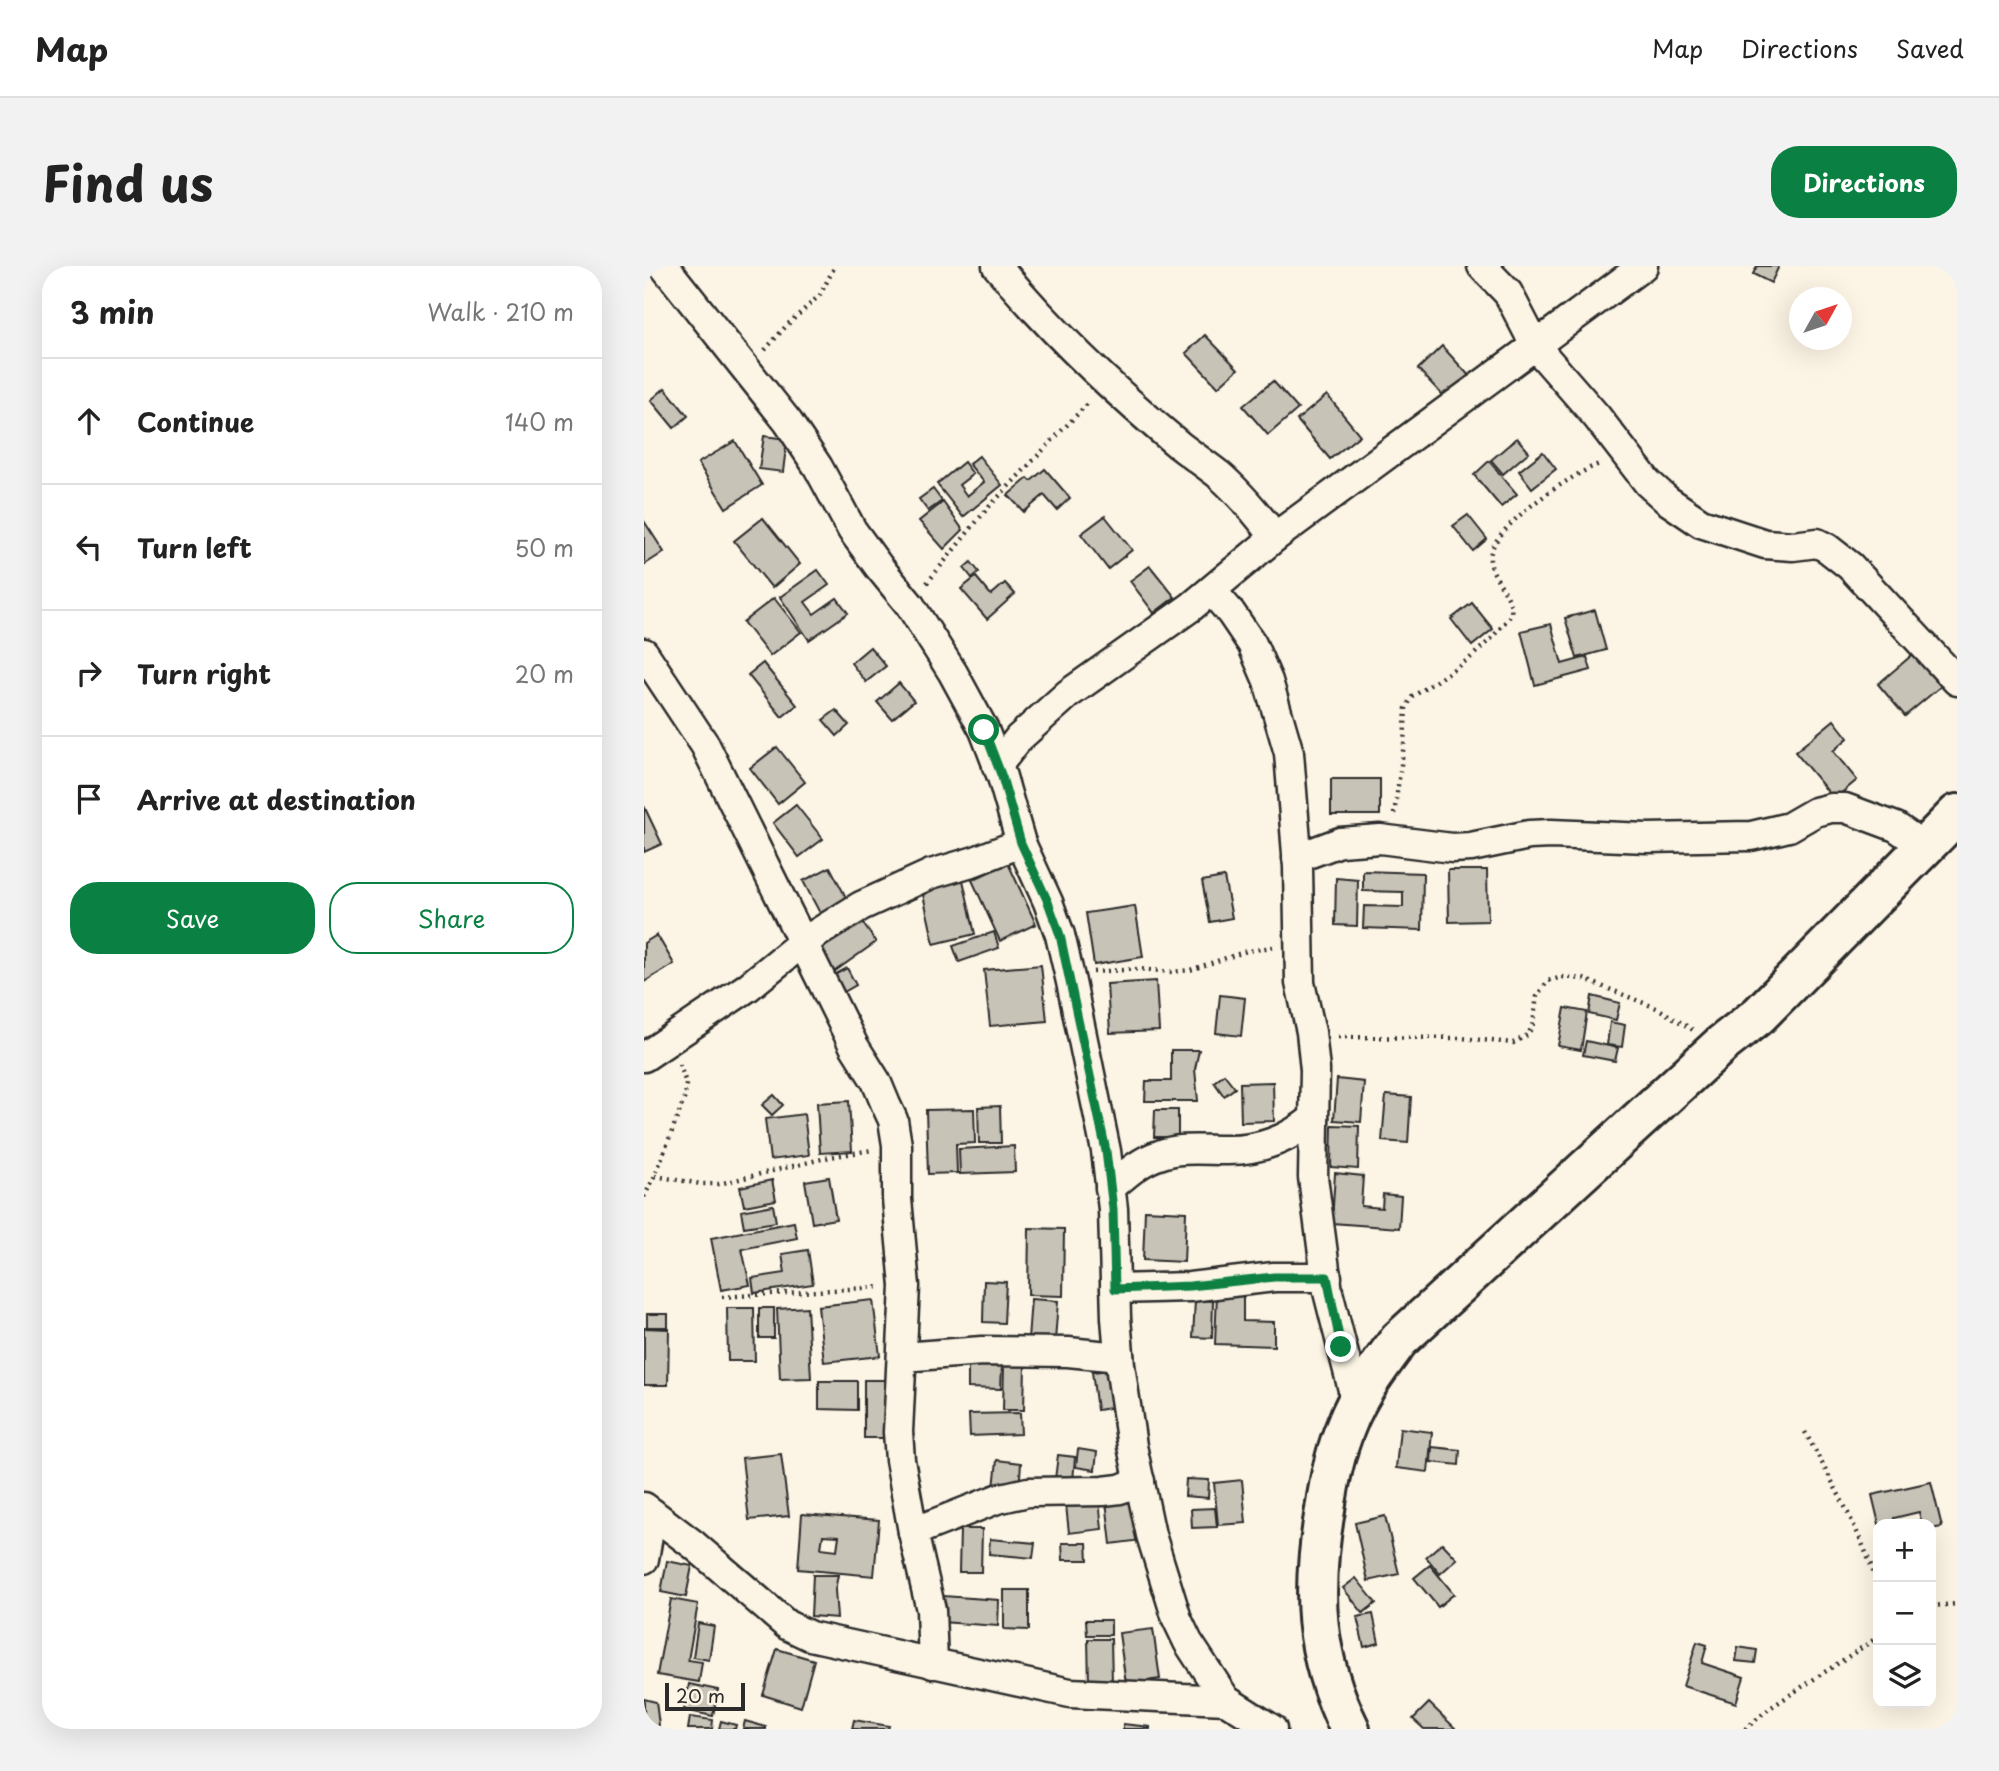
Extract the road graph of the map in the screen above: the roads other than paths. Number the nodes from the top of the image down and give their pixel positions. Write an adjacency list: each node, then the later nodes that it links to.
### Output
1 (664, 266): 10 (street)
2 (997, 266): 6 (street)
3 (1482, 266): 5 (street)
4 (1643, 266): 5 (street)
5 (1536, 347): 6 (street); 9 (street)
6 (1275, 537): 7 (street)
7 (1212, 591): 10 (street); 14 (street)
8 (644, 653): 15 (street)
9 (1957, 681)
10 (997, 766): 12 (street)
11 (1957, 814): 13 (main road)
12 (1021, 843): 15 (street); 18 (street)
13 (1925, 848): 14 (street); 23 (main road)
14 (1297, 858): 17 (street)
15 (803, 942): 16 (street); 21 (street)
16 (654, 1049)
17 (1314, 1118): 18 (street); 19 (street)
18 (1110, 1188): 20 (street)
19 (1327, 1277): 20 (street); 23 (street)
20 (1115, 1289): 22 (street)
21 (902, 1357): 22 (street); 26 (street)
22 (1119, 1357): 24 (street)
23 (1353, 1412): 31 (main road)
24 (1140, 1481): 26 (street); 29 (street)
25 (648, 1510): 27 (street); 28 (street)
26 (914, 1532): 28 (street)
27 (644, 1559)
28 (933, 1664): 29 (street)
29 (1226, 1700): 30 (street)
30 (1272, 1729)
31 (1350, 1729)

